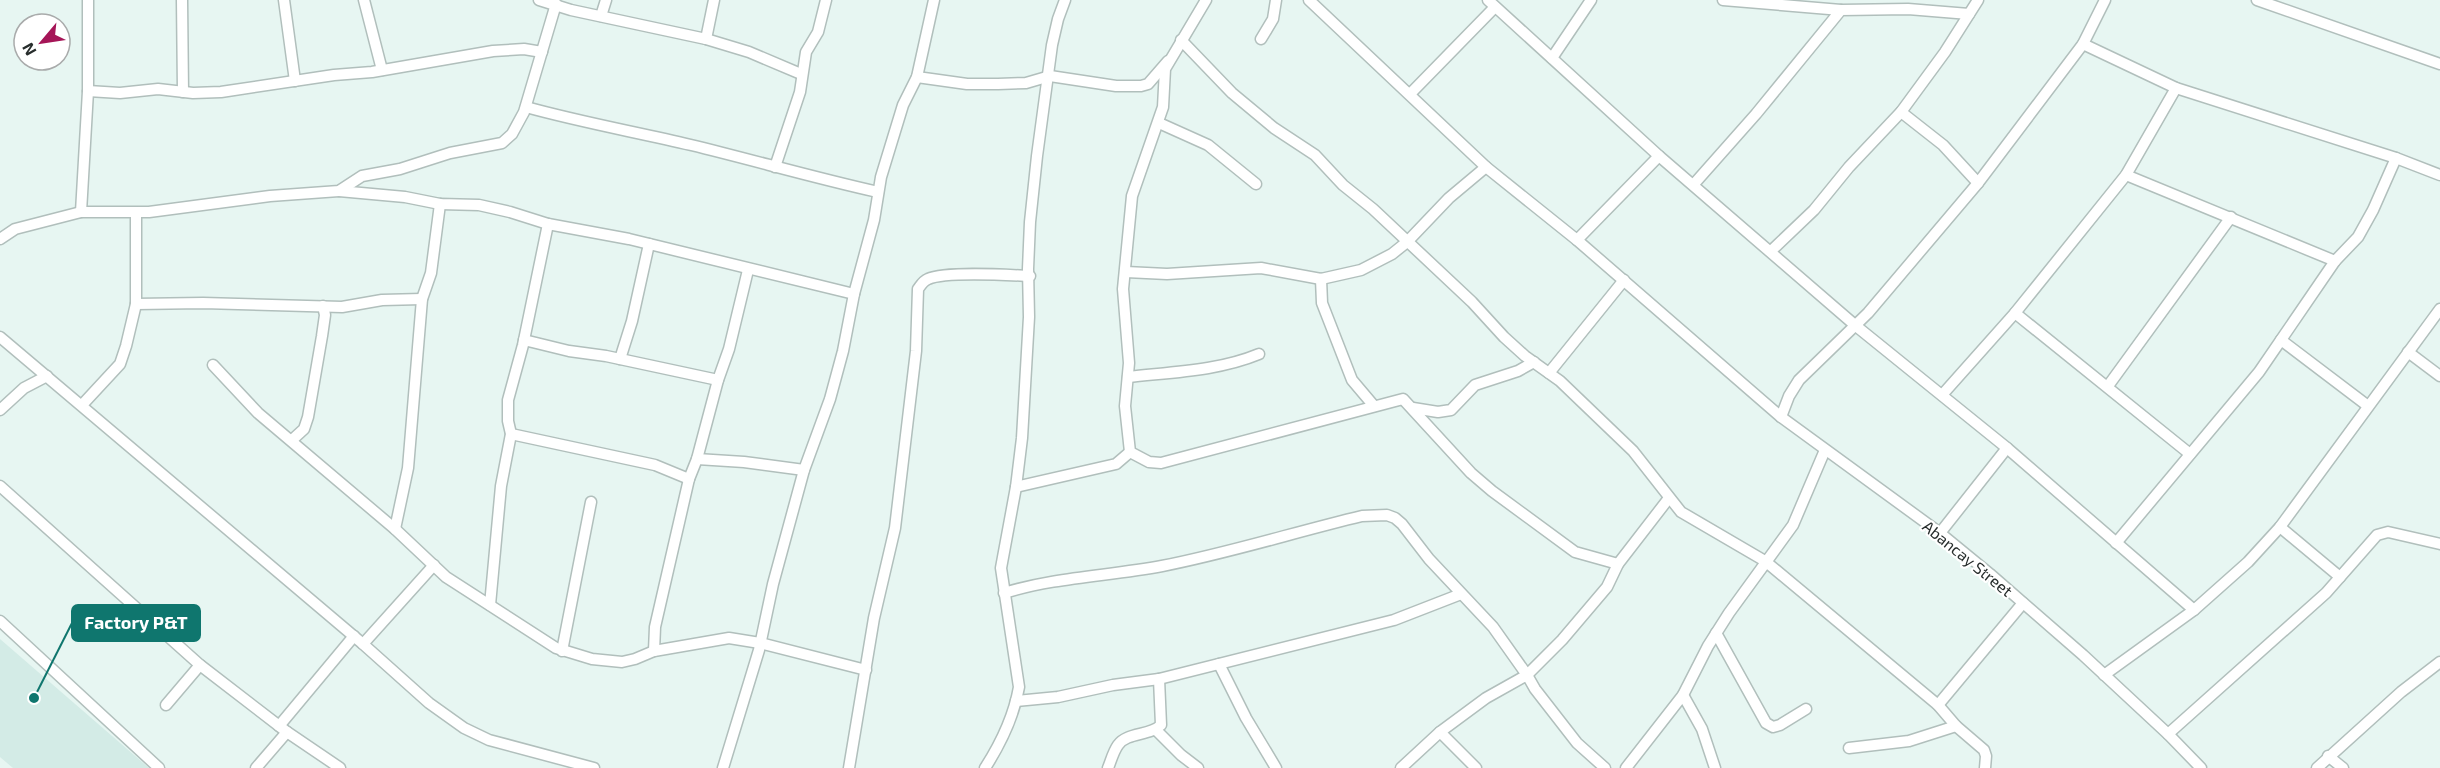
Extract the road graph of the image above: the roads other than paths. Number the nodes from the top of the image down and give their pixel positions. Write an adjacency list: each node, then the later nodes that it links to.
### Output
1 (88, 0): 38 (street)
2 (182, 0): 39 (street)
3 (284, 0): 36 (street)
4 (364, 0): 32 (street)
5 (539, 0): 20 (street)
6 (606, 0): 23 (street)
7 (714, 0): 24 (street)
8 (826, 0): 33 (street)
9 (934, 0): 34 (street)
10 (1065, 0): 35 (street)
11 (1206, 0): 26 (street)
12 (1276, 0): 25 (street)
13 (1309, 0): 40 (street, Abancay Street)
14 (1591, 0): 29 (street)
15 (1723, 0): 21 (street)
16 (1978, 0): 22 (street)
17 (2104, 0): 27 (street)
18 (2257, 0): 31 (street)
19 (1492, 3): 29 (street); 40 (street)
20 (556, 4): 23 (street); 28 (street)
21 (1841, 10): 22 (street); 52 (street)
22 (1969, 14): 42 (street)
23 (601, 16): 24 (street)
24 (706, 39): 33 (street)
25 (1261, 39)
26 (1181, 40): 30 (street); 62 (street)
27 (2082, 44): 37 (street); 50 (street)
28 (542, 52): 32 (street); 41 (street)
29 (1552, 58): 44 (street)
30 (1168, 61): 35 (street); 43 (street)
31 (2440, 64)
32 (382, 70): 36 (street)
33 (801, 74): 47 (street)
34 (917, 76): 35 (street); 54 (street)
35 (1050, 76): 68 (street)
36 (296, 81): 39 (street)
37 (2176, 88): 45 (street); 48 (street)
38 (88, 91): 39 (street); 56 (street)
39 (183, 92)
40 (1410, 94): 46 (street, Abancay Street)
41 (526, 107): 47 (street); 53 (street)
42 (1901, 112): 50 (street); 64 (street)
43 (1159, 123): 51 (street); 67 (street)
44 (1659, 156): 52 (street); 61 (street)
45 (2396, 158): 49 (street); 65 (street)
46 (1486, 166): 61 (street, Abancay Street); 62 (street)
47 (774, 167): 54 (street)
48 (2126, 175): 58 (street); 76 (street)
49 (2440, 175)
50 (1978, 183): 77 (street)
51 (1256, 184)
52 (1694, 184): 64 (street)
53 (339, 191): 55 (street); 57 (street)
54 (878, 192): 71 (street)
55 (440, 204): 59 (street); 72 (street)
56 (81, 212): 57 (street); 60 (street)
57 (136, 213): 73 (street)
58 (2231, 217): 65 (street); 91 (street)
59 (548, 224): 63 (street); 79 (street)
60 (0, 239)
61 (1577, 240): 70 (street, Abancay Street)
62 (1407, 242): 69 (street); 84 (street)
63 (649, 244): 66 (street); 83 (street)
64 (1771, 251): 77 (street)
65 (2336, 261): 80 (street)
66 (748, 270): 71 (street); 90 (street)
67 (1126, 272): 69 (street); 89 (street)
68 (1030, 276): 109 (street); 136 (street)
69 (1321, 279): 94 (street)
70 (1624, 280): 86 (street); 98 (street, Abancay Street)
71 (854, 294): 106 (street)
72 (422, 299): 74 (street); 113 (street)
73 (136, 304): 74 (street); 93 (street)
74 (323, 306): 100 (street)
75 (2440, 309): 81 (street)
76 (2015, 313): 91 (street); 92 (street)
77 (1856, 326): 92 (street); 98 (street)
78 (0, 337): 87 (street)
79 (524, 340): 83 (street); 99 (street)
80 (2281, 340): 95 (street); 104 (street)
81 (2408, 352): 88 (street); 95 (street)
82 (1259, 354): 89 (street)
83 (620, 359): 90 (street)
84 (1534, 362): 86 (street); 96 (street)
85 (213, 365): 100 (street)
86 (1549, 373): 110 (street)
87 (47, 376): 93 (street); 97 (street)
88 (2440, 376)
89 (1128, 377): 103 (street)
90 (718, 380): 105 (street)
91 (2108, 386): 104 (street)
92 (1942, 394): 101 (street)
93 (82, 405): 128 (street)
94 (1374, 406): 96 (street); 103 (street)
95 (2368, 406): 112 (street)
96 (1413, 408): 118 (street)
97 (0, 410)
98 (1781, 417): 102 (street, Abancay Street)
99 (511, 434): 107 (street); 124 (street)
100 (292, 440): 113 (street)
101 (2007, 448): 114 (street); 115 (street)
102 (1825, 450): 114 (street, Abancay Street); 117 (street)
103 (1130, 452): 109 (street)
104 (2190, 454): 115 (street)
105 (697, 459): 106 (street); 107 (street)
106 (804, 470): 129 (street)
107 (689, 479): 132 (street)
108 (0, 486): 135 (street)
109 (1016, 487): 121 (street)
110 (1669, 498): 117 (street); 118 (street)
111 (591, 502): 131 (street)
112 (2280, 526): 120 (street); 125 (street)
113 (395, 529): 119 (street)
114 (1940, 533): 123 (street, Abancay Street)
115 (2116, 543): 125 (street)
116 (2440, 544): 120 (street)
117 (1765, 561): 127 (street); 143 (street)
118 (1618, 564): 137 (street)
119 (434, 565): 124 (street); 130 (street)
120 (2340, 577): 149 (street)
121 (1004, 593): 122 (street); 141 (street)
122 (1461, 594): 134 (street); 137 (street)
123 (2023, 603): 138 (street, Abancay Street); 143 (street)
124 (490, 605): 131 (street)
125 (2194, 610): 138 (street)
126 (0, 621): 152 (street)
127 (1716, 633): 140 (street); 144 (street)
128 (354, 636): 130 (street); 146 (street)
129 (760, 643): 132 (street); 136 (street); 156 (street)
130 (363, 644): 155 (street)
131 (562, 651): 132 (street)
132 (654, 651)
133 (2440, 662): 151 (street)
134 (1219, 664): 139 (street); 161 (street)
135 (200, 665): 142 (street); 146 (street)
136 (866, 670): 157 (street)
137 (1527, 675): 148 (street); 164 (street)
138 (2104, 675): 149 (street, Abancay Street)
139 (1159, 679): 141 (street); 147 (street)
140 (1683, 695): 165 (street); 166 (street)
141 (1016, 701): 158 (street)
142 (166, 705)
143 (1938, 705): 145 (street)
144 (1806, 710)
145 (1956, 726): 150 (street); 167 (street)
146 (283, 729): 153 (street); 154 (street)
147 (1156, 730): 159 (street); 160 (street)
148 (1440, 732): 162 (street); 163 (street)
149 (2168, 734): 168 (street, Abancay Street)
150 (1849, 748)
151 (2328, 756): 169 (street); 170 (street)
152 (159, 768)
153 (256, 768)
154 (340, 768)
155 (594, 768)
156 (723, 768)
157 (849, 768)
158 (985, 768)
159 (1108, 768)
160 (1198, 768)
161 (1276, 768)
162 (1401, 768)
163 (1476, 768)
164 (1605, 768)
165 (1626, 768)
166 (1715, 768)
167 (1985, 768)
168 (2201, 768)
169 (2317, 768)
170 (2343, 768)

